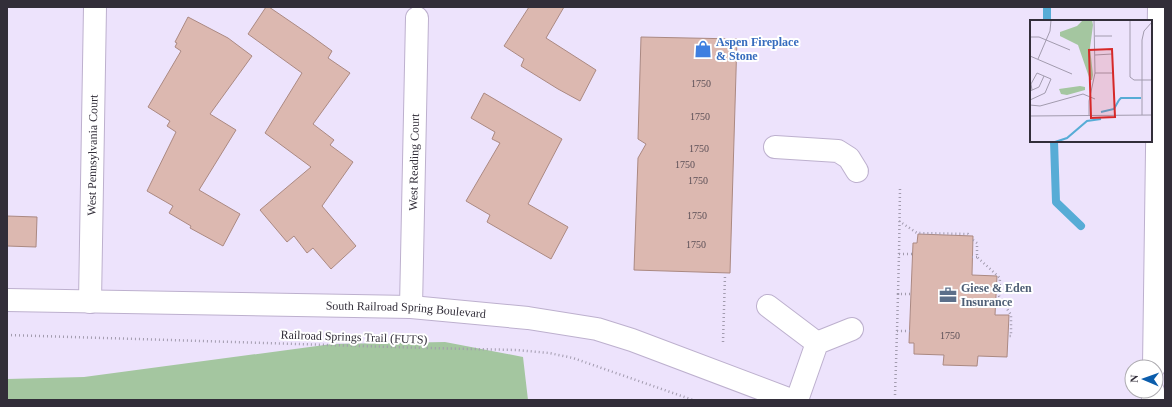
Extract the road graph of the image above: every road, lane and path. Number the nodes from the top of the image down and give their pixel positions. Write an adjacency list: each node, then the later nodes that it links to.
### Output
1 (1159, 7): 28 (street)
2 (95, 8): 18 (street, West Pennsylvania Court)
3 (417, 18): 20 (street, West Reading Court)
4 (774, 147): 5 (street)
5 (857, 171)
6 (900, 188): 7 (path)
7 (899, 221): 8 (path); 10 (path)
8 (969, 235)
9 (973, 240): 13 (path)
10 (899, 254): 11 (path); 15 (path)
11 (912, 254)
12 (972, 257): 13 (path)
13 (977, 258): 25 (path)
14 (725, 276): 26 (path)
15 (898, 294): 16 (path); 22 (path)
16 (911, 294)
17 (7, 300): 18 (street, South Railroad Spring Boulevard)
18 (90, 302): 20 (street, South Railroad Spring Boulevard)
19 (768, 306): 27 (street)
20 (410, 307): 31 (street, South Railroad Spring Boulevard)
21 (852, 329): 27 (street)
22 (897, 331): 23 (path); 29 (path)
23 (910, 331)
24 (7, 335): 30 (path, Railroad Springs Trail (FUTS))
25 (1008, 336)
26 (723, 342)
27 (817, 343): 32 (street)
28 (1154, 359)
29 (895, 395)
30 (693, 400)
31 (790, 400)
32 (797, 400)

